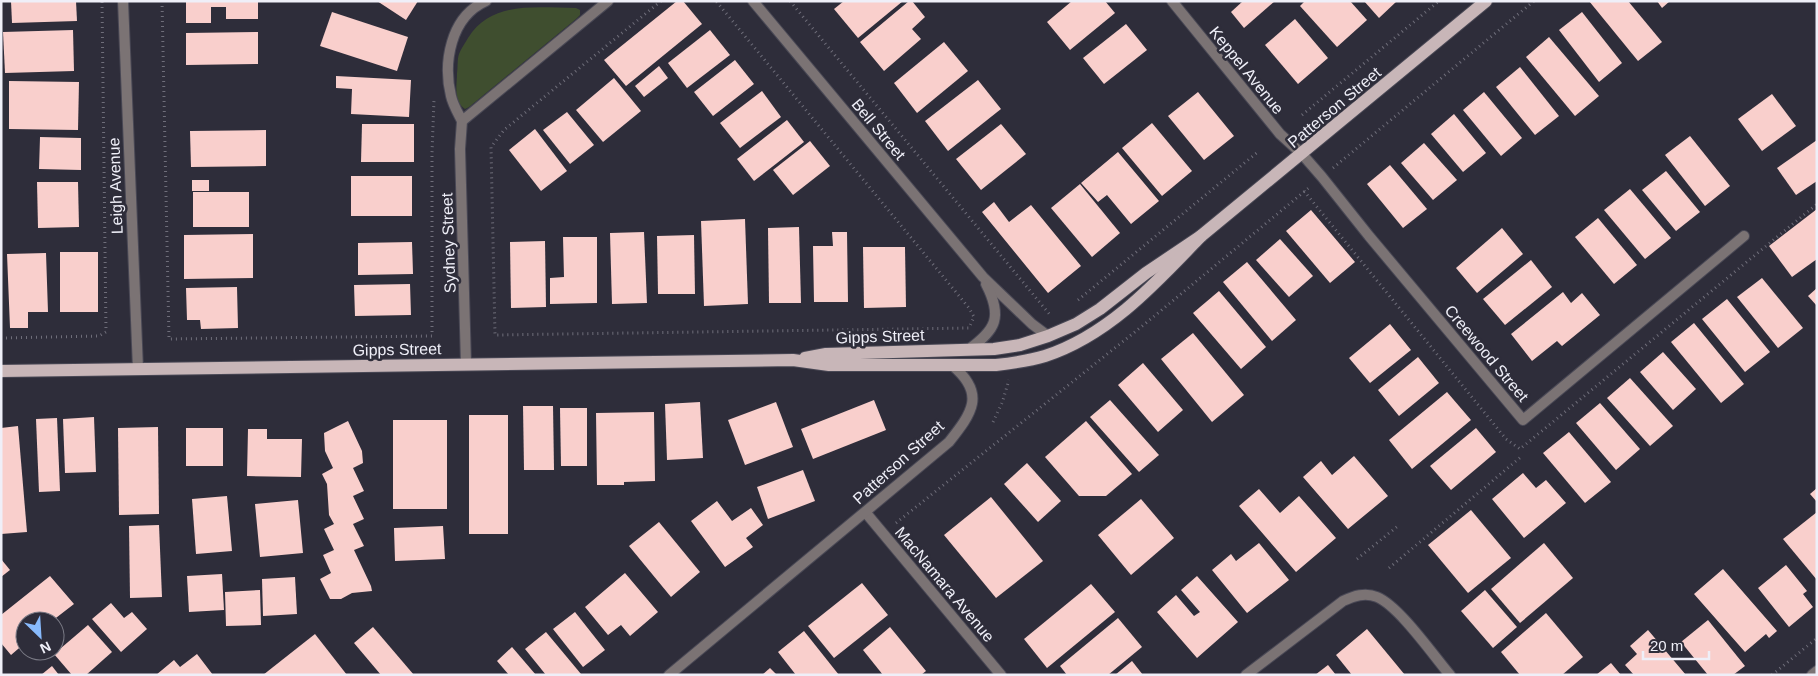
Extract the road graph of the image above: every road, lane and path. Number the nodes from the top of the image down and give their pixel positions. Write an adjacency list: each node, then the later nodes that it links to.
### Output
1 (102, 1): 30 (path)
2 (123, 1): 36 (street, Leigh Avenue)
3 (162, 1): 14 (path)
4 (486, 1): 16 (street, Sydney Street)
5 (608, 1): 16 (street)
6 (661, 1): 7 (path)
7 (716, 1)
8 (753, 1): 24 (street, Bell Street)
9 (790, 1): 27 (path)
10 (1172, 1): 18 (street, Keppel Avenue)
11 (1439, 1): 15 (path)
12 (1486, 1): 18 (main road, Patterson Street)
13 (1534, 1): 19 (path)
14 (434, 96)
15 (1302, 116)
16 (462, 122): 34 (street, Sydney Street)
17 (1259, 151): 25 (path)
18 (1302, 154): 19 (street, Creewood Street); 22 (main road, Patterson Street)
19 (1322, 177): 20 (path); 23 (street, Creewood Street)
20 (1304, 192): 21 (path); 41 (path)
21 (1817, 204)
22 (1201, 236): 29 (main road, Patterson Street); 33 (main road, Patterson Street)
23 (1744, 236)
24 (983, 277): 29 (street, Bell Street); 31 (street, Bell Street)
25 (1071, 306)
26 (1058, 315): 27 (path)
27 (1052, 318): 28 (path)
28 (1045, 322)
29 (1048, 336): 31 (main road, Patterson Street)
30 (1, 338)
31 (968, 350): 32 (main road, Gipps Street)
32 (793, 360): 34 (main road, Gipps Street); 35 (main road, Gipps Street)
33 (1022, 362): 35 (main road, Patterson Street); 38 (path)
34 (466, 364): 36 (main road, Gipps Street)
35 (952, 366): 40 (street, Patterson Street)
36 (138, 369): 37 (main road, Gipps Street)
37 (1, 370)
38 (993, 422)
39 (1522, 456): 44 (path)
40 (866, 512): 47 (street, Patterson Street); 48 (street, MacNamara Avenue)
41 (896, 523)
42 (1398, 526): 43 (path)
43 (1357, 559)
44 (1389, 568)
45 (1817, 638): 51 (path)
46 (1817, 671): 52 (street)
47 (668, 675)
48 (1001, 675)
49 (1246, 675): 50 (street)
50 (1450, 675)
51 (1772, 675)
52 (1812, 675)

